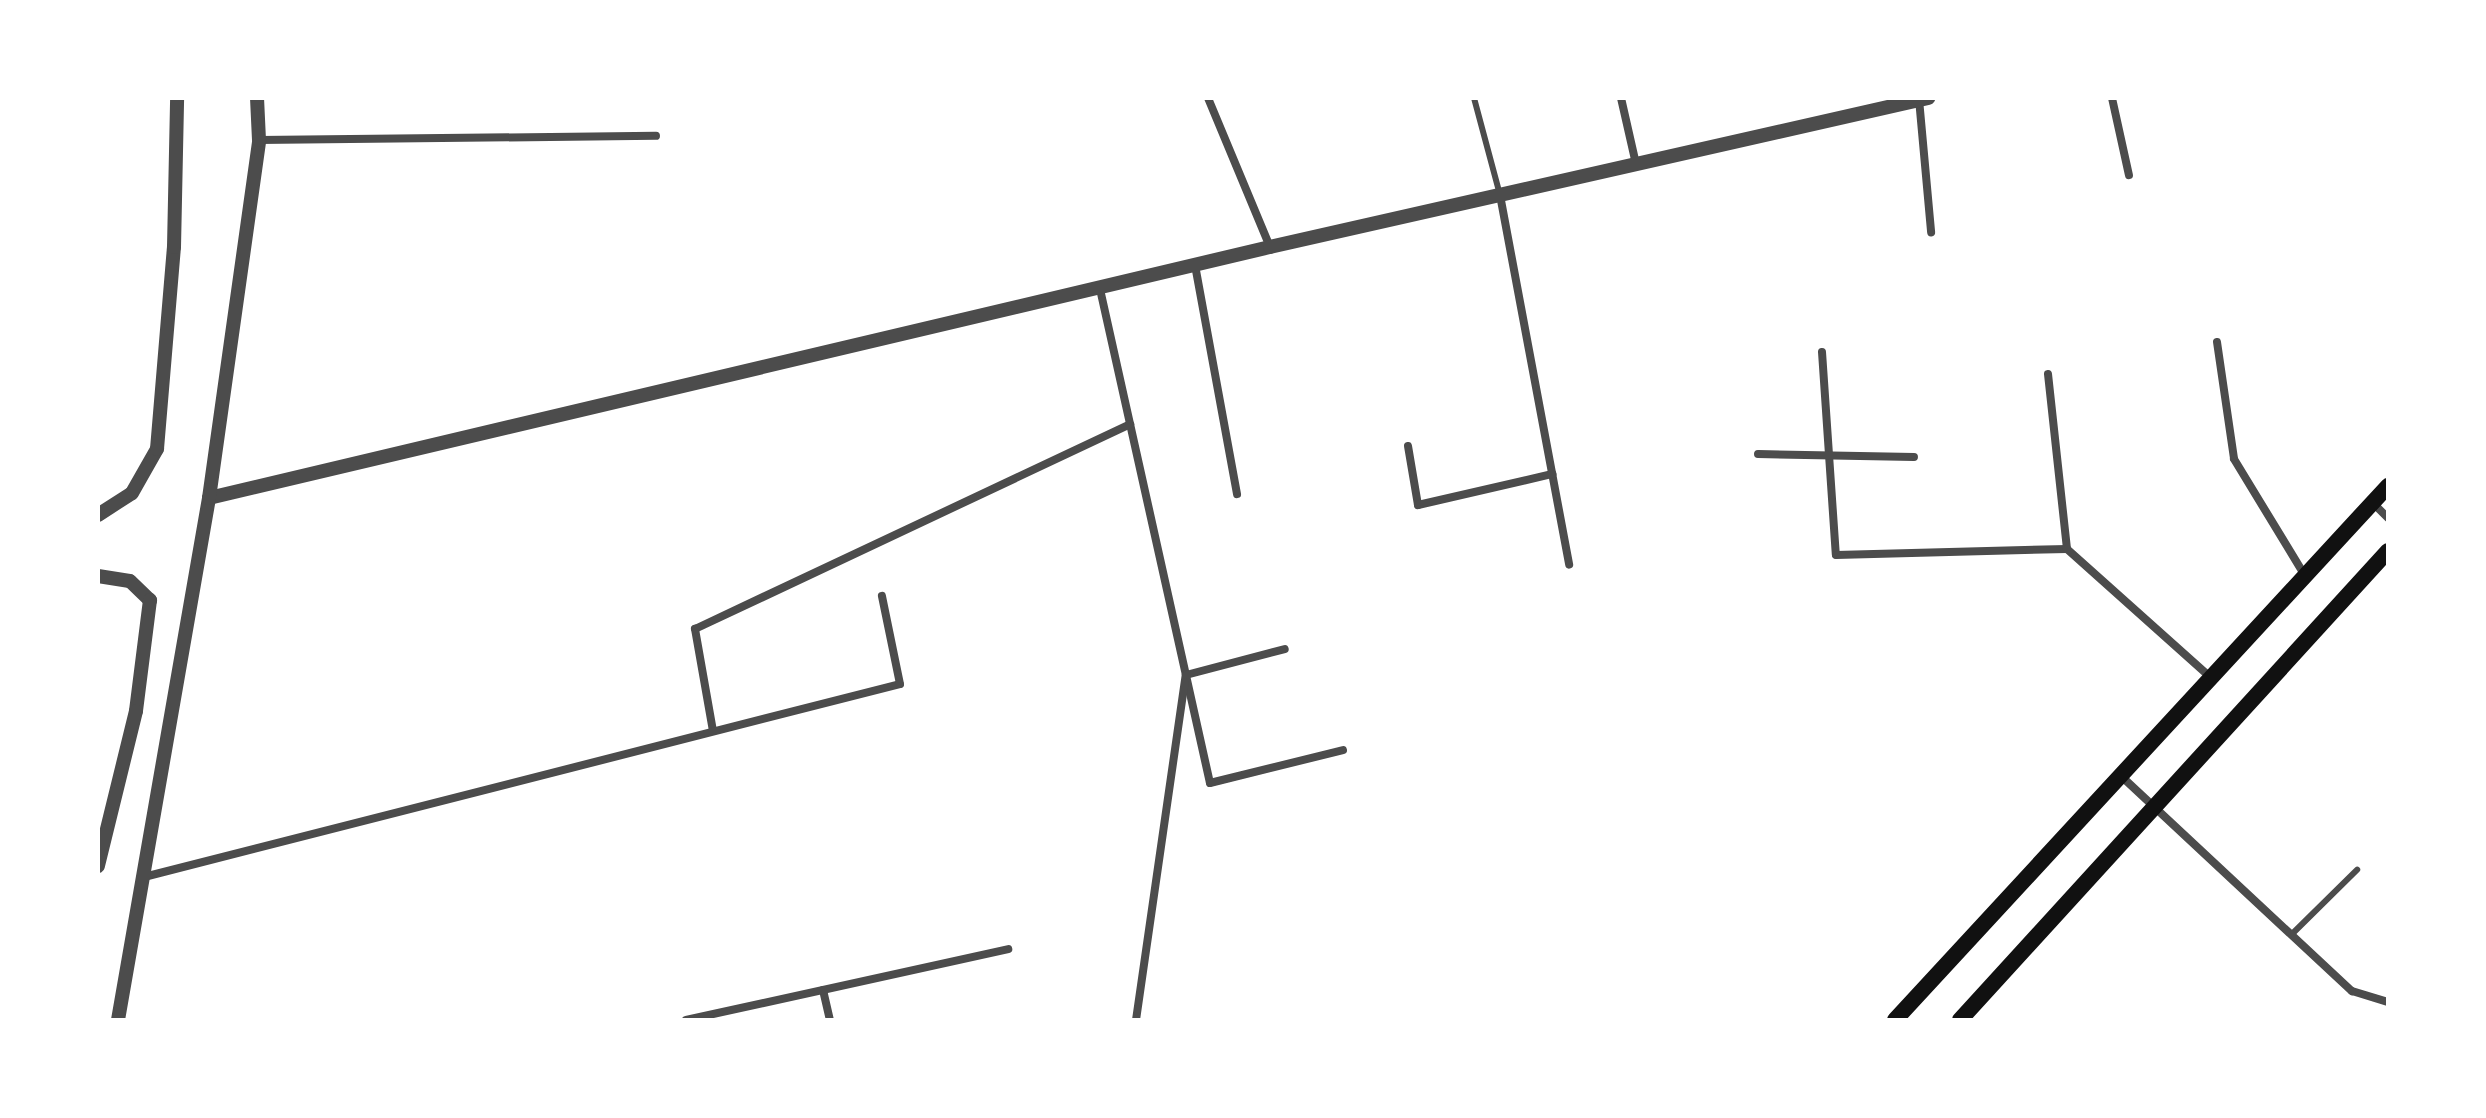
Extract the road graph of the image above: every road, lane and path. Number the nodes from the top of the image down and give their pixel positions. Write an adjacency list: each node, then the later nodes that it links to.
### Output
1 (177, 98): 30 (street)
2 (257, 98): 9 (street)
3 (1208, 98): 14 (street)
4 (1474, 98): 12 (lane)
5 (1621, 98): 10 (street)
6 (2112, 98): 11 (street)
7 (1922, 99): 10 (street); 13 (street)
8 (656, 136): 9 (street)
9 (259, 140): 28 (street)
10 (1636, 164): 12 (street)
11 (2129, 175)
12 (1500, 195): 14 (street); 25 (street)
13 (1931, 232)
14 (1270, 247): 15 (street)
15 (1195, 265): 16 (street); 27 (street)
16 (1100, 289): 20 (street); 28 (street)
17 (2217, 342): 35 (street)
18 (1822, 352): 23 (street)
19 (2048, 374): 32 (street)
20 (1130, 424): 39 (street); 41 (street)
21 (1408, 446): 25 (street)
22 (1758, 454): 23 (street)
23 (1829, 456): 24 (street); 32 (street)
24 (1914, 457)
25 (1552, 474): 34 (street)
26 (2388, 486): 29 (main road)
27 (1237, 494)
28 (209, 498): 47 (street)
29 (2372, 502): 31 (street); 35 (main road)
30 (98, 515)
31 (2388, 518)
32 (2067, 549): 40 (street)
33 (2388, 551): 44 (main road)
34 (1569, 565)
35 (2304, 574): 40 (main road)
36 (98, 576): 45 (street)
37 (882, 596): 41 (street)
38 (1285, 649): 39 (street)
39 (1186, 675): 42 (street); 55 (street)
40 (2210, 677): 43 (main road)
41 (713, 731): 47 (street)
42 (1343, 750)
43 (2120, 775): 44 (street); 56 (main road)
44 (2155, 808): 48 (street); 57 (main road)
45 (98, 866)
46 (2357, 870): 48 (lane)
47 (144, 877): 52 (street)
48 (2291, 935): 51 (street)
49 (1008, 949): 50 (street)
50 (823, 990): 53 (street); 54 (street)
51 (2388, 1002)
52 (118, 1020)
53 (686, 1020)
54 (830, 1020)
55 (1136, 1020)
56 (1895, 1020)
57 (1960, 1020)

